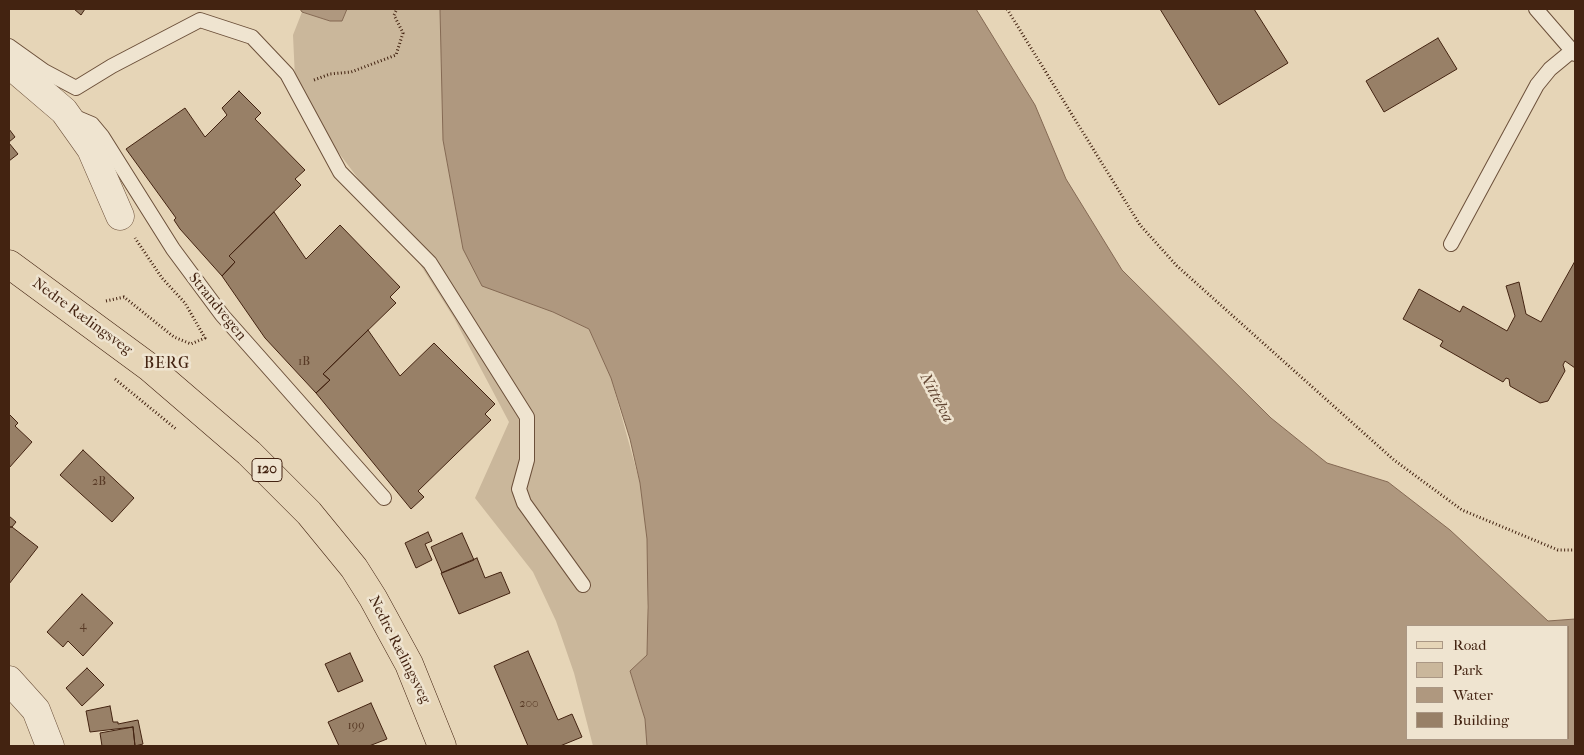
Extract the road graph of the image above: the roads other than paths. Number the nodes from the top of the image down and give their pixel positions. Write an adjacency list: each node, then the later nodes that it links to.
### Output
1 (1536, 9): 3 (lane)
2 (9, 46): 10 (lane)
3 (1574, 52): 7 (lane)
4 (9, 64): 5 (street, Strandvegen)
5 (64, 111): 6 (street, Strandvegen); 9 (lane, Strandvegen)
6 (120, 216)
7 (1450, 244)
8 (9, 264): 13 (main road, Nedre Rælingsveg / 120)
9 (384, 498)
10 (582, 585)
11 (9, 680): 12 (street)
12 (50, 746)
13 (442, 746)

